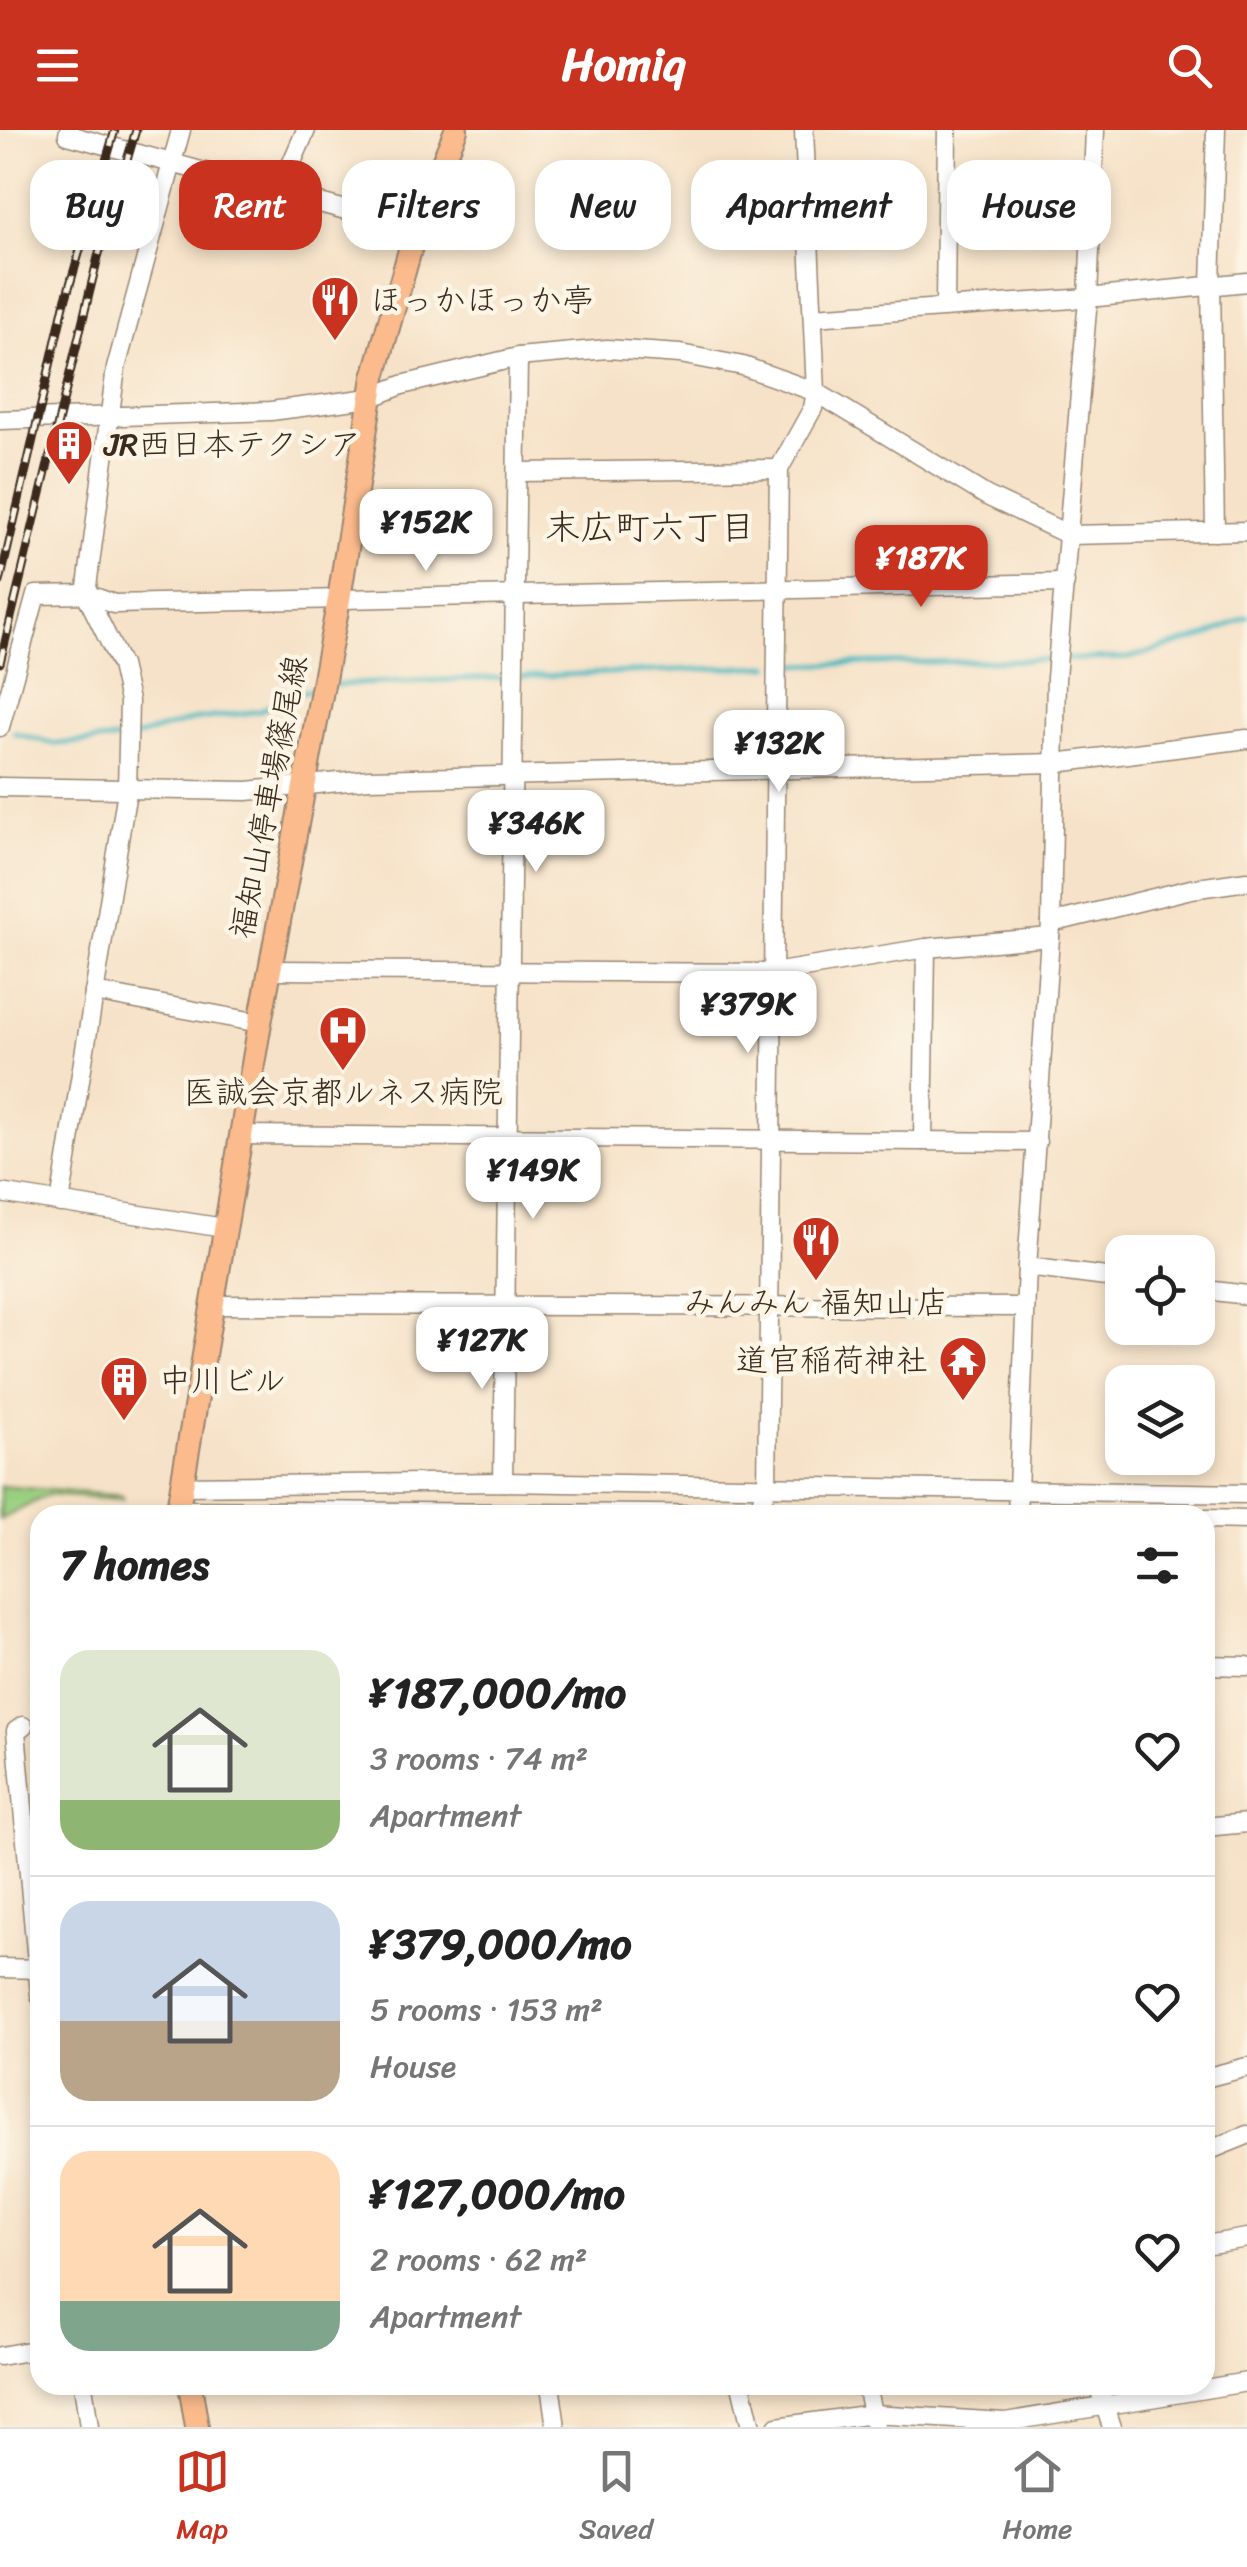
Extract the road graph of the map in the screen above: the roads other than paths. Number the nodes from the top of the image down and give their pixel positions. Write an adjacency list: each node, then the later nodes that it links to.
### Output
1 (69, 130): 11 (street)
2 (181, 130): 11 (street)
3 (306, 130): 9 (street)
4 (456, 130): 10 (main road, 福知山停車場篠尾線)
5 (804, 130): 18 (street)
6 (947, 130): 17 (street)
7 (1095, 130): 16 (street)
8 (1216, 130): 15 (street)
9 (293, 160)
10 (444, 160)
11 (170, 163): 12 (street); 22 (street)
12 (179, 165)
13 (411, 250): 21 (main road, 福知山停車場篠尾線)
14 (1247, 282): 15 (street)
15 (1211, 284): 16 (street); 26 (street)
16 (1088, 298): 17 (street); 28 (street)
17 (944, 306): 18 (street)
18 (813, 317): 20 (street)
19 (518, 357): 20 (street); 21 (street); 25 (street)
20 (816, 392): 24 (street); 28 (street)
21 (370, 398): 22 (street); 33 (main road, 福知山停車場篠尾線)
22 (109, 418): 23 (street); 31 (street)
23 (0, 420)
24 (778, 469): 25 (street); 30 (street)
25 (518, 472): 32 (street)
26 (1215, 532): 27 (street); 28 (street)
27 (1247, 532)
28 (1069, 535): 29 (street)
29 (1065, 583): 30 (street); 36 (street)
30 (776, 591): 32 (street); 37 (street)
31 (86, 594): 33 (street); 34 (street); 41 (street)
32 (514, 595): 33 (street); 38 (street)
33 (339, 599): 39 (main road, 福知山停車場篠尾線)
34 (0, 727)
35 (1247, 739): 36 (street)
36 (1056, 762): 37 (street); 43 (street)
37 (774, 772): 38 (street); 47 (street)
38 (514, 778): 39 (street); 46 (street)
39 (305, 784): 41 (street); 45 (main road, 福知山停車場篠尾線)
40 (0, 787): 41 (street)
41 (128, 791): 48 (street)
42 (1247, 881): 43 (street)
43 (1050, 930): 44 (street); 54 (street)
44 (926, 948): 47 (street); 53 (street)
45 (269, 970): 46 (street); 49 (main road, 福知山停車場篠尾線)
46 (511, 971): 47 (street); 51 (street)
47 (773, 973): 52 (street)
48 (94, 992): 49 (street); 56 (street)
49 (260, 1023): 50 (main road, 福知山停車場篠尾線)
50 (241, 1135): 51 (street); 57 (main road, 福知山停車場篠尾線)
51 (511, 1138): 52 (street); 63 (street)
52 (770, 1140): 53 (street); 64 (street)
53 (923, 1141): 54 (street)
54 (1037, 1142): 58 (street)
55 (0, 1193): 56 (street)
56 (60, 1203): 57 (street)
57 (224, 1228): 62 (main road, 福知山停車場篠尾線)
58 (1027, 1267): 59 (street); 65 (street)
59 (1105, 1277)
60 (1215, 1290): 61 (street)
61 (1247, 1295)
62 (211, 1305): 63 (street); 71 (main road, 福知山停車場篠尾線)
63 (508, 1305): 64 (street); 66 (street)
64 (767, 1307): 65 (street); 68 (street)
65 (1026, 1307): 69 (street)
66 (503, 1482): 67 (street); 68 (street)
67 (448, 1484): 71 (street); 73 (street)
68 (767, 1487): 69 (street); 74 (street)
69 (1018, 1488): 70 (street); 75 (street)
70 (1247, 1494)
71 (178, 1504): 72 (street)
72 (208, 1505)
73 (447, 1505)
74 (760, 1505)
75 (1017, 1505)
76 (1215, 1519): 77 (street)
77 (1247, 1520)
78 (1215, 1665): 79 (street)
79 (1247, 1666)
80 (13, 1727): 83 (street)
81 (1247, 1823): 82 (street)
82 (1215, 1826)
83 (30, 1885)
84 (0, 1968): 85 (street)
85 (30, 1969)
86 (1247, 2067): 87 (street)
87 (1215, 2075)
88 (1247, 2135): 89 (street)
89 (1215, 2148)
90 (1247, 2238): 91 (street)
91 (1215, 2243)
92 (30, 2352): 93 (street)
93 (0, 2356)
94 (1247, 2382): 95 (street)
95 (1215, 2390)
96 (84, 2395): 104 (street)
97 (191, 2395): 105 (main road)
98 (551, 2395): 106 (street)
99 (744, 2395): 107 (street)
100 (868, 2395): 103 (street)
101 (1197, 2395): 102 (street)
102 (1109, 2418): 103 (street)
103 (874, 2421): 108 (street)
104 (89, 2427)
105 (196, 2427)
106 (556, 2427)
107 (752, 2427)
108 (777, 2427)

